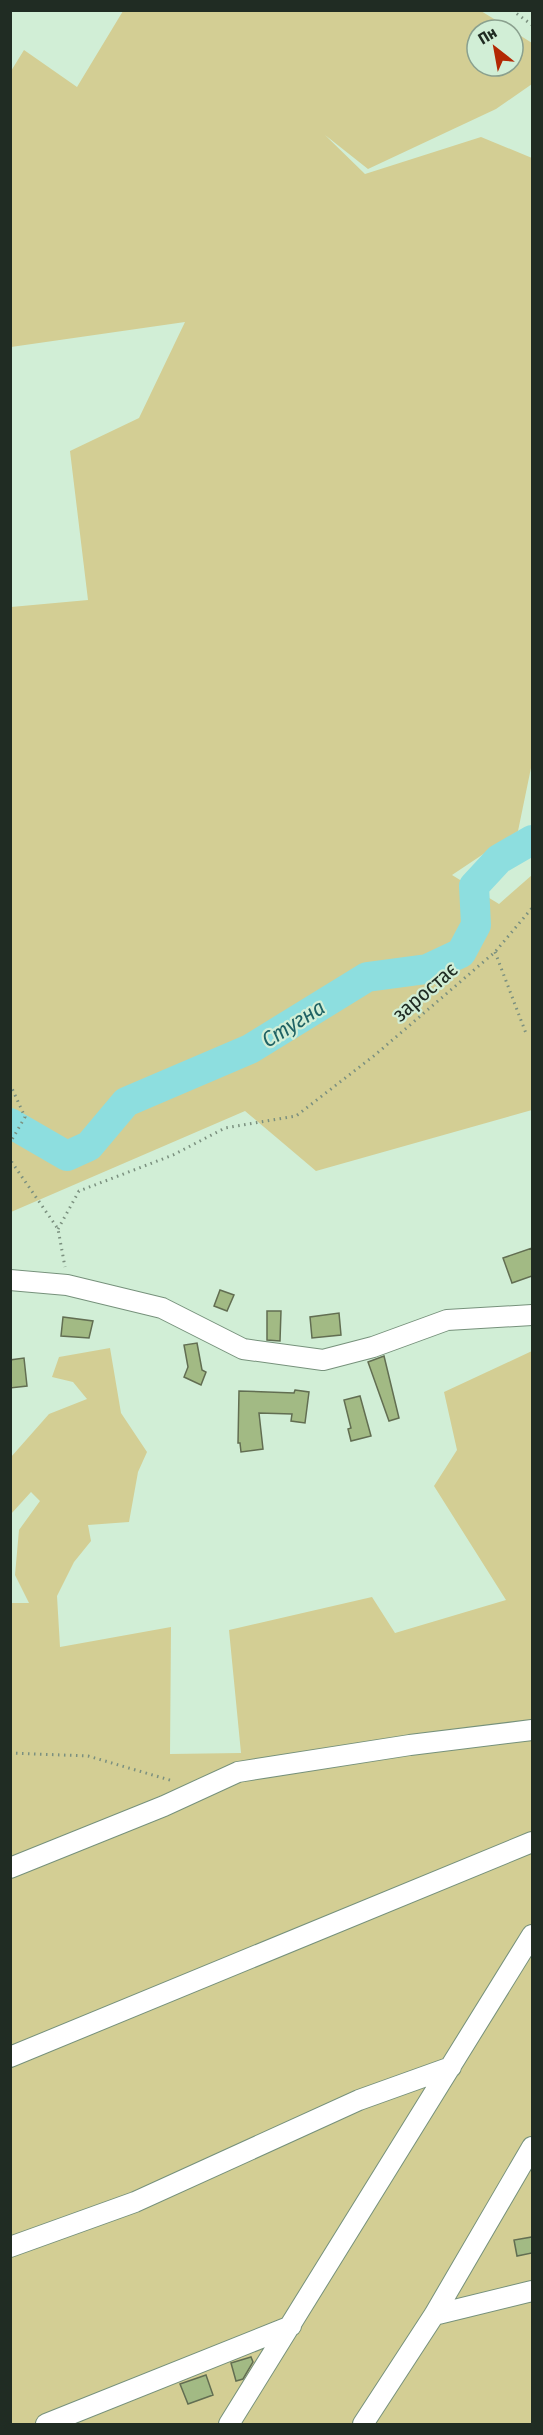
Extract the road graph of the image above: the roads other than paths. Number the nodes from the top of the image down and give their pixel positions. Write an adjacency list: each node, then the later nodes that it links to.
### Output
1 (10, 1280): 2 (street)
2 (532, 1315)
3 (532, 1730): 5 (street)
4 (532, 1842): 7 (street)
5 (10, 1868)
6 (532, 1935): 8 (street)
7 (10, 2057)
8 (451, 2067): 10 (street); 13 (street)
9 (532, 2147): 12 (street)
10 (10, 2247)
11 (532, 2291): 12 (street)
12 (434, 2315): 16 (street)
13 (291, 2326): 14 (street); 15 (street)
14 (46, 2424)
15 (229, 2424)
16 (363, 2424)

